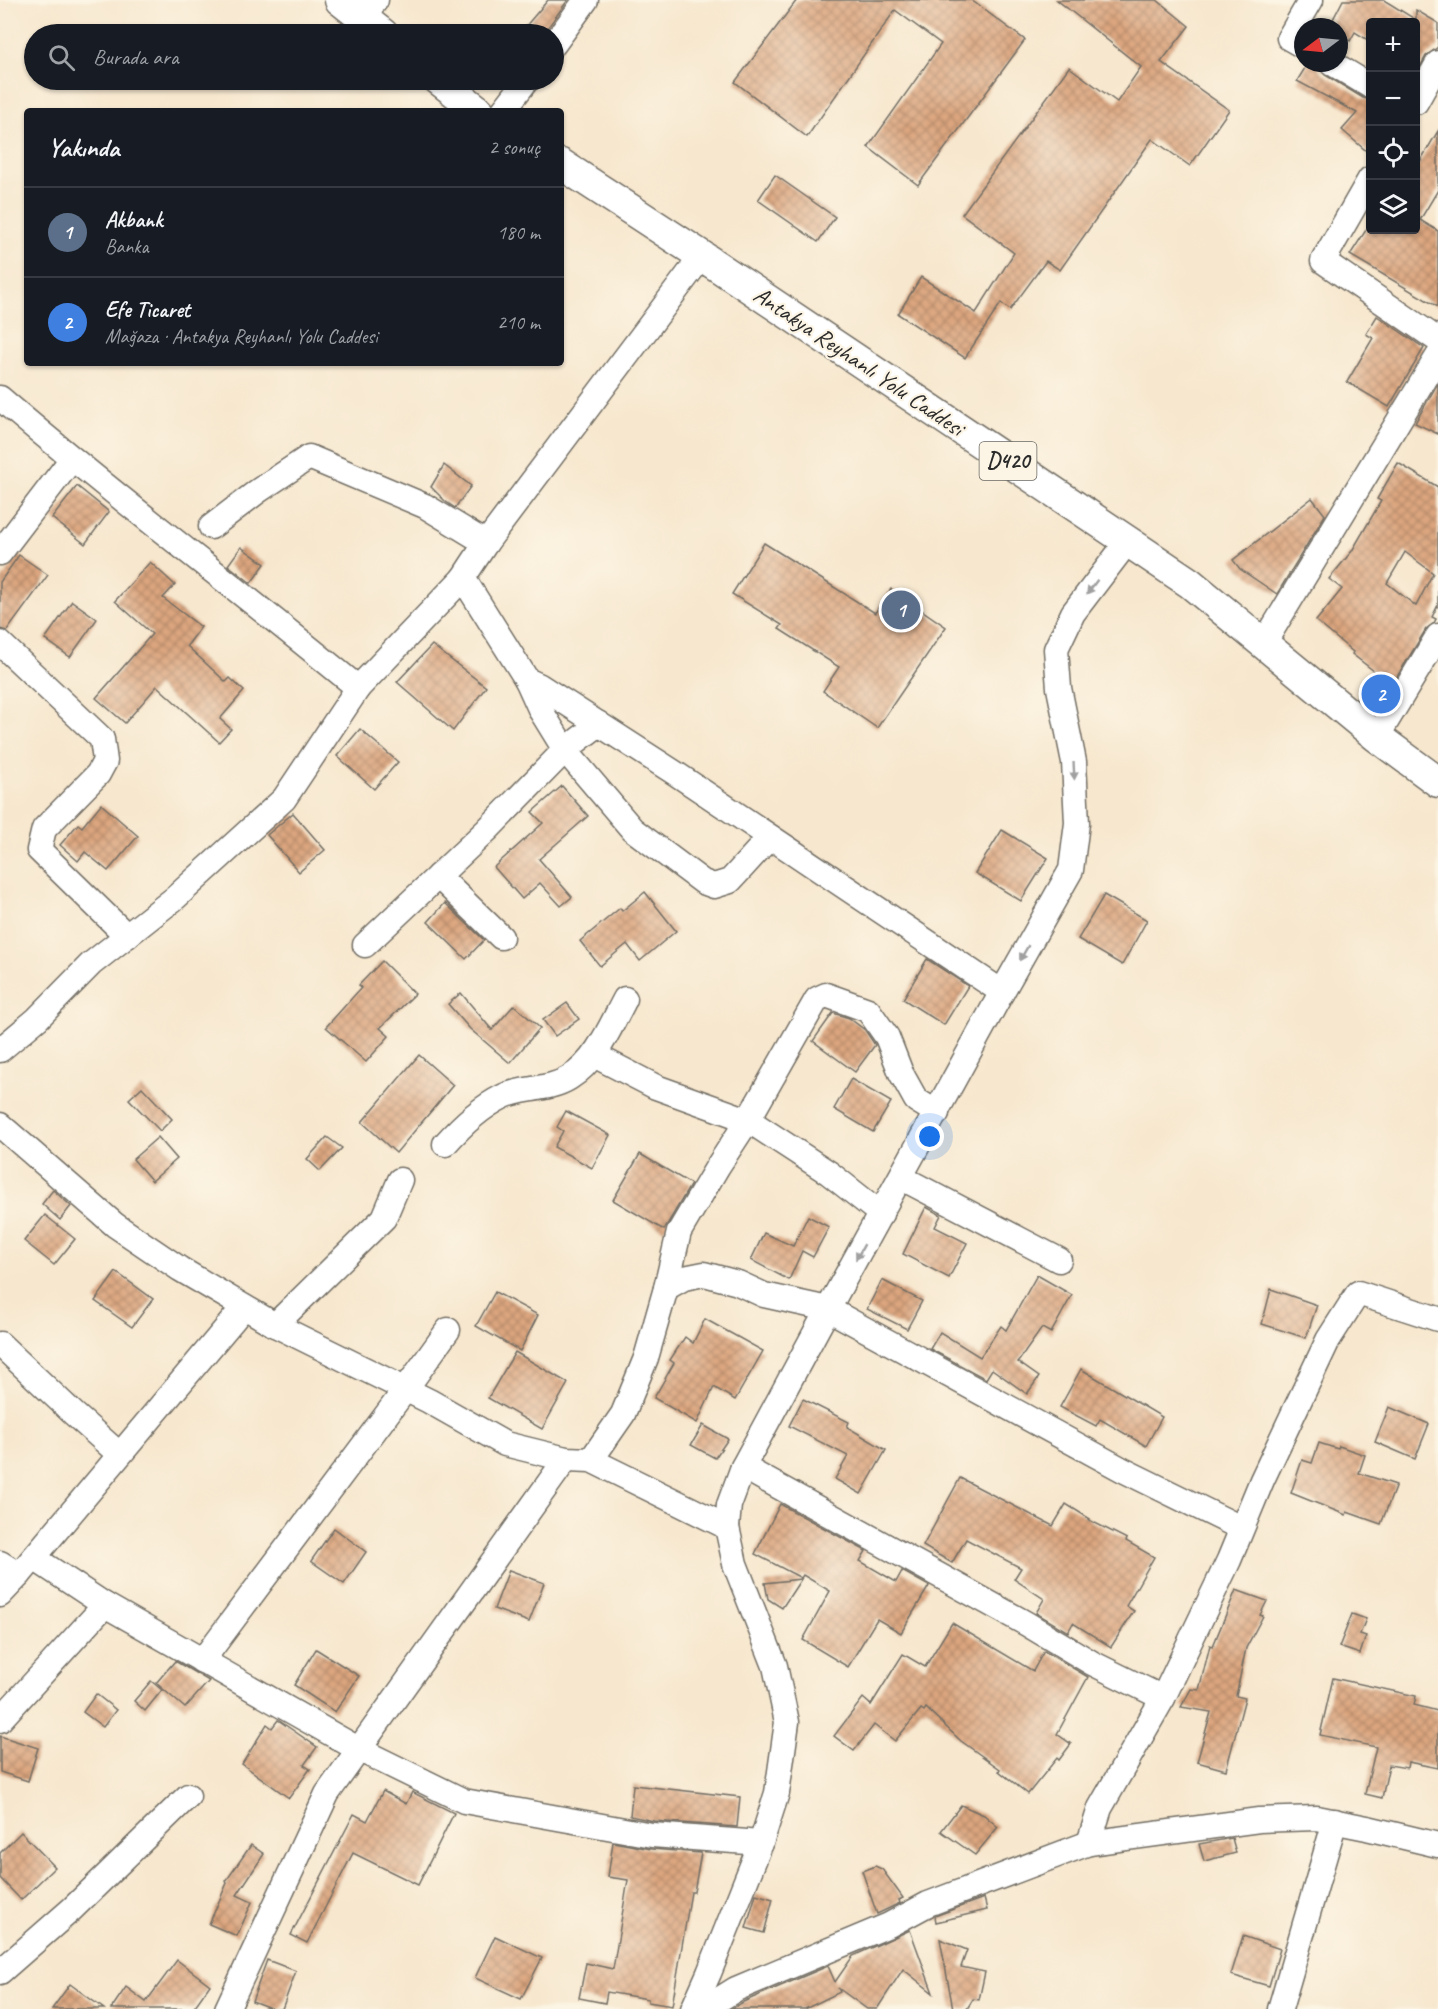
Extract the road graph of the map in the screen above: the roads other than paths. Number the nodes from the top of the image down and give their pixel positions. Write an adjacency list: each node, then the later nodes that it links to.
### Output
1 (586, 0): 5 (street)
2 (1311, 0): 3 (street)
3 (1301, 18)
4 (1294, 29): 6 (street)
5 (564, 30)
6 (1294, 41)
7 (1438, 63): 12 (street)
8 (1347, 72): 9 (street)
9 (1366, 83)
10 (452, 90): 13 (main road)
11 (519, 90): 14 (street)
12 (1420, 95)
13 (475, 108)
14 (505, 108)
15 (564, 167): 17 (main road, Antakya Reyhanlı Yolu Caddesi / D420)
16 (1370, 180): 18 (street)
17 (702, 256): 23 (main road, Antakya Reyhanlı Yolu Caddesi / D420); 24 (street)
18 (1438, 340)
19 (1438, 356): 29 (street)
20 (0, 398): 21 (street)
21 (72, 460): 25 (street); 31 (street)
22 (212, 527): 24 (street)
23 (1128, 541): 29 (main road, Antakya Reyhanlı Yolu Caddesi / D420); 41 (street, one-way to 41)
24 (486, 543): 26 (street)
25 (0, 553)
26 (463, 578): 30 (street); 31 (street)
27 (1438, 636): 33 (street)
28 (0, 643): 38 (street)
29 (1264, 643): 33 (main road, Antakya Reyhanlı Yolu Caddesi / D420)
30 (527, 680): 32 (street); 34 (street)
31 (358, 688): 38 (street)
32 (599, 724): 34 (street); 36 (street)
33 (1377, 737): 35 (main road, Antakya Reyhanlı Yolu Caddesi / D420)
34 (565, 750): 36 (street); 37 (street)
35 (1438, 782)
36 (770, 837): 41 (street)
37 (438, 876): 39 (street); 40 (street)
38 (127, 936): 43 (street)
39 (501, 937)
40 (365, 945)
41 (1002, 992): 45 (street)
42 (625, 999): 44 (street)
43 (0, 1050)
44 (594, 1055): 46 (street); 48 (street)
45 (937, 1113): 46 (street); 49 (street)
46 (748, 1120): 51 (street); 53 (street)
47 (0, 1125): 54 (street)
48 (445, 1144)
49 (902, 1178): 51 (street); 52 (street)
50 (400, 1180): 57 (street)
51 (881, 1214): 55 (street, one-way to 55)
52 (1059, 1260)
53 (666, 1288): 55 (street); 63 (street)
54 (244, 1307): 57 (street); 61 (street)
55 (828, 1309): 64 (street); 66 (street)
56 (1438, 1319): 66 (street)
57 (275, 1325): 60 (street)
58 (448, 1330): 60 (street)
59 (0, 1344): 61 (street)
60 (405, 1390): 62 (street); 70 (street)
61 (119, 1454): 67 (street)
62 (566, 1459): 63 (street); 73 (street)
63 (591, 1460): 65 (street)
64 (743, 1467): 65 (street); 71 (street)
65 (727, 1527): 76 (street)
66 (1241, 1528): 71 (street)
67 (18, 1565): 68 (street); 69 (street)
68 (0, 1595)
69 (105, 1605): 70 (street); 72 (street)
70 (202, 1660): 73 (street)
71 (1163, 1698): 77 (street)
72 (0, 1720)
73 (358, 1749): 76 (street); 82 (street)
74 (188, 1796): 79 (street)
75 (1335, 1821): 77 (street); 78 (street); 84 (street)
76 (761, 1843): 80 (street)
77 (1089, 1843): 81 (street)
78 (1438, 1845)
79 (0, 1972)
80 (709, 1973): 81 (street); 83 (street)
81 (712, 2004)
82 (228, 2009)
83 (693, 2009)
84 (1280, 2009)

